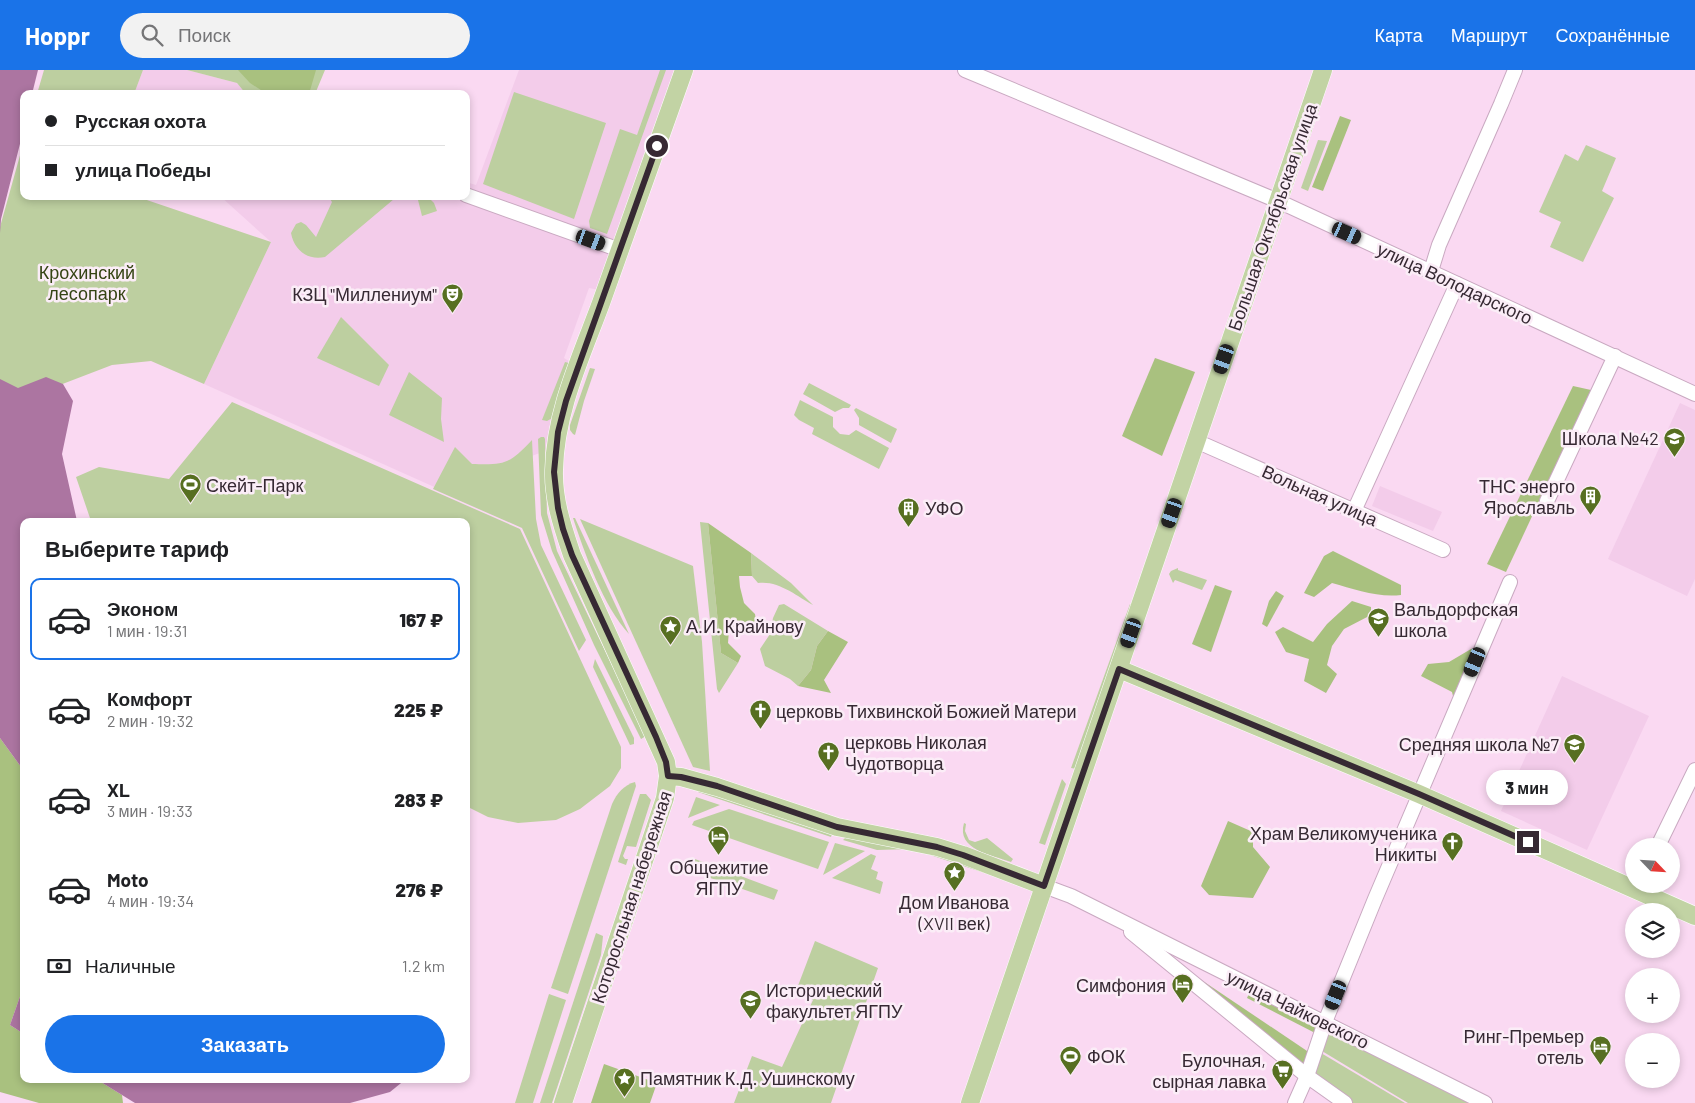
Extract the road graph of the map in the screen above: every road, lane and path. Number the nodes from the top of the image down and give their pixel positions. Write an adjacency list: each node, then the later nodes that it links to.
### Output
1 (684, 70): 7 (main road, Которосльная набережная)
2 (966, 70): 6 (street, улица Володарского)
3 (1323, 70): 6 (main road, Большая Октябрьская улица)
4 (1515, 70): 8 (street)
5 (470, 196): 7 (street)
6 (1278, 201): 8 (street, улица Володарского); 12 (main road, Большая Октябрьская улица)
7 (620, 250): 19 (main road, Которосльная набережная)
8 (1431, 271): 9 (street, улица Володарского)
9 (1457, 284): 10 (street, улица Володарского); 14 (street)
10 (1615, 356): 11 (street, улица Володарского); 13 (street)
11 (1695, 394)
12 (1196, 441): 14 (street, Вольная улица); 17 (main road, Большая Октябрьская улица)
13 (1547, 501)
14 (1354, 511): 15 (street, Вольная улица)
15 (1443, 550)
16 (1510, 582): 20 (street)
17 (1119, 669): 20 (main road); 23 (main road, Большая Октябрьская улица)
18 (1695, 770): 21 (street)
19 (668, 776): 23 (main road, улица Чайковского); 29 (main road, Которосльная набережная)
20 (1419, 794): 22 (main road); 27 (street)
21 (1662, 838)
22 (1625, 881)
23 (1044, 886): 25 (street, улица Чайковского); 30 (main road, Большая Октябрьская улица)
24 (1650, 893): 26 (main road)
25 (1111, 916): 27 (street, улица Чайковского); 28 (street, улица Чайковского)
26 (1695, 916)
27 (1325, 1022): 28 (street); 33 (street, улица Чайковского)
28 (1307, 1076): 31 (street); 32 (street, улица Чайковского)
29 (563, 1103)
30 (970, 1103)
31 (1295, 1103)
32 (1345, 1103)
33 (1485, 1103)

